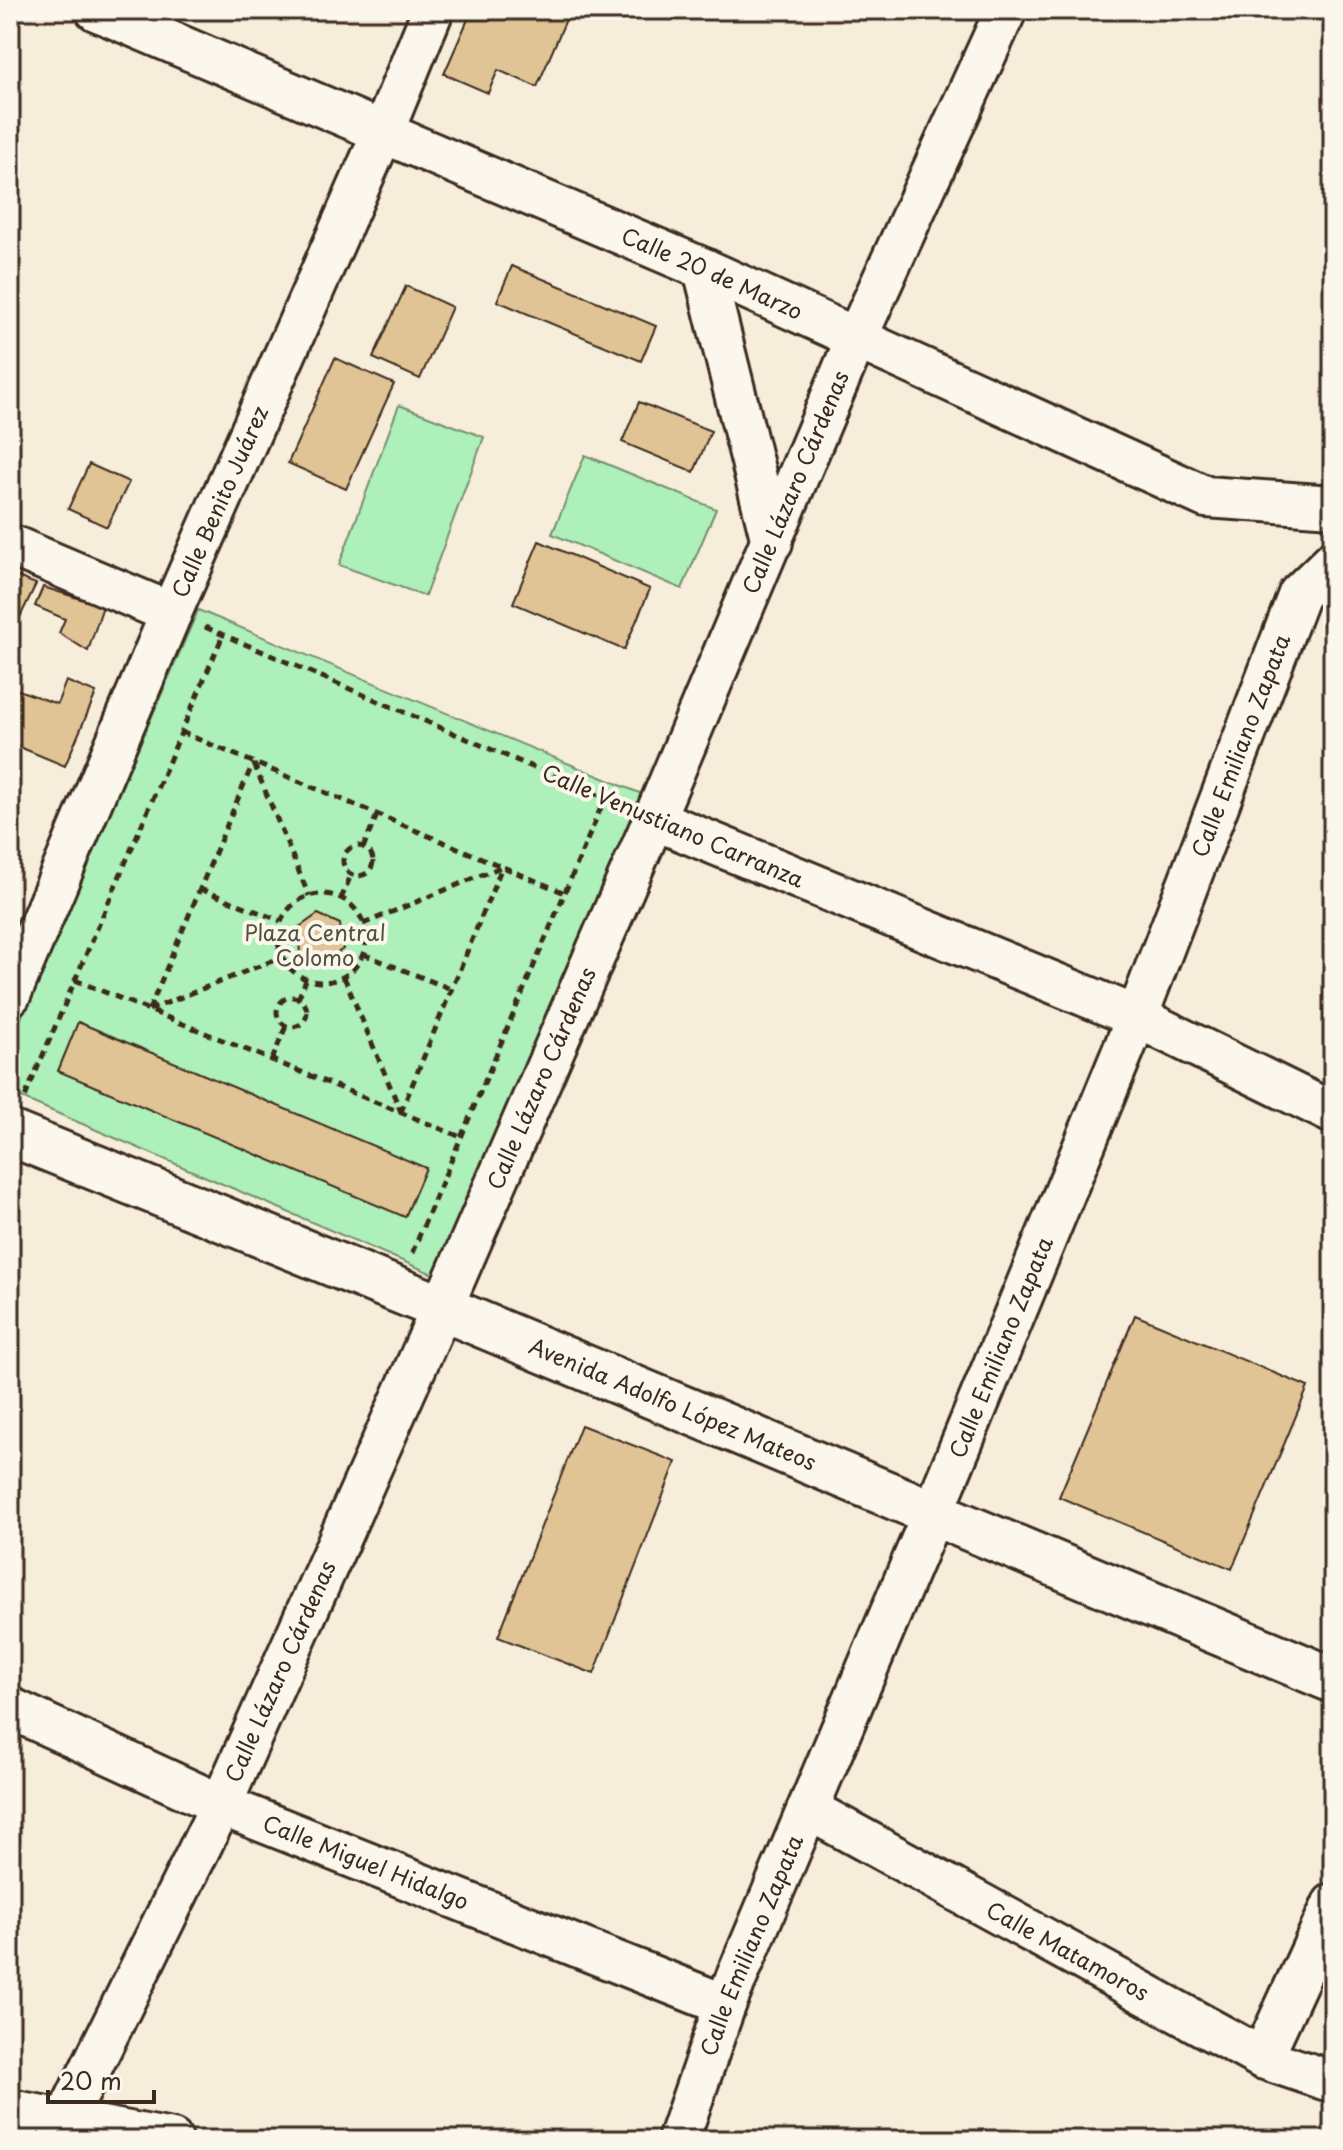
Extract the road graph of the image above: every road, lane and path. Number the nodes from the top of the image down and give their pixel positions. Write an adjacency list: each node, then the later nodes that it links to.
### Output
1 (96, 10): 4 (street, Calle 20 de Marzo)
2 (433, 10): 4 (street, Calle Benito Juárez)
3 (1006, 10): 6 (street, Calle Lázaro Cárdenas)
4 (383, 132): 5 (street, Calle 20 de Marzo); 11 (street, Calle Benito Juárez)
5 (704, 269): 6 (street, Calle 20 de Marzo); 8 (street)
6 (856, 339): 7 (street, Calle 20 de Marzo); 8 (street, Calle Lázaro Cárdenas)
7 (1333, 506)
8 (772, 542): 17 (street, Calle Lázaro Cárdenas)
9 (10, 545): 11 (street)
10 (1333, 561): 36 (street, Calle Emiliano Zapata)
11 (171, 613): 12 (path, Calle Venustiano Carranza); 33 (street, Calle Benito Juárez)
12 (223, 635): 13 (path); 15 (path, Calle Venustiano Carranza)
13 (181, 732): 14 (path); 30 (path)
14 (253, 763): 16 (path); 21 (path); 23 (path)
15 (605, 798): 17 (path, Calle Venustiano Carranza); 22 (path)
16 (377, 815): 18 (path); 19 (path)
17 (654, 819): 36 (street, Calle Venustiano Carranza); 44 (street, Calle Lázaro Cárdenas)
18 (363, 848): 20 (path); 20 (path)
19 (502, 867): 22 (path); 26 (path); 32 (path)
20 (351, 875): 24 (path)
21 (200, 889): 25 (path); 35 (path)
22 (565, 893): 42 (path)
23 (309, 896): 24 (path); 25 (path)
24 (341, 899): 26 (path)
25 (281, 921): 28 (path)
26 (363, 924): 27 (path)
27 (363, 954): 29 (path); 32 (path)
28 (282, 957): 31 (path); 35 (path)
29 (344, 977): 31 (path); 39 (path)
30 (75, 980): 35 (path); 41 (path)
31 (306, 980): 34 (path)
32 (452, 989): 39 (path)
33 (10, 995)
34 (298, 999): 37 (path); 37 (path)
35 (149, 1010): 38 (path)
36 (1137, 1017): 40 (street, Calle Venustiano Carranza); 45 (street, Calle Emiliano Zapata)
37 (286, 1026): 38 (path)
38 (272, 1060): 39 (path)
39 (401, 1112): 42 (path)
40 (1333, 1113)
41 (16, 1119): 43 (main road, Avenida Adolfo López Mateos)
42 (461, 1137): 43 (path)
43 (396, 1290): 44 (main road, Avenida Adolfo López Mateos)
44 (442, 1308): 45 (main road, Avenida Adolfo López Mateos); 48 (street, Calle Lázaro Cárdenas)
45 (933, 1513): 46 (main road, Avenida Adolfo López Mateos); 49 (street, Calle Emiliano Zapata)
46 (1333, 1680)
47 (10, 1708): 48 (street, Calle Miguel Hidalgo)
48 (221, 1805): 51 (street, Calle Miguel Hidalgo); 55 (street, Calle Lázaro Cárdenas)
49 (808, 1809): 51 (street, Calle Emiliano Zapata); 52 (street, Calle Matamoros)
50 (1333, 1904): 52 (street)
51 (725, 2005): 57 (street, Calle Emiliano Zapata)
52 (1262, 2058): 53 (street, Calle Matamoros)
53 (1333, 2082)
54 (10, 2110): 55 (street)
55 (63, 2130): 56 (street)
56 (172, 2140)
57 (678, 2140)

